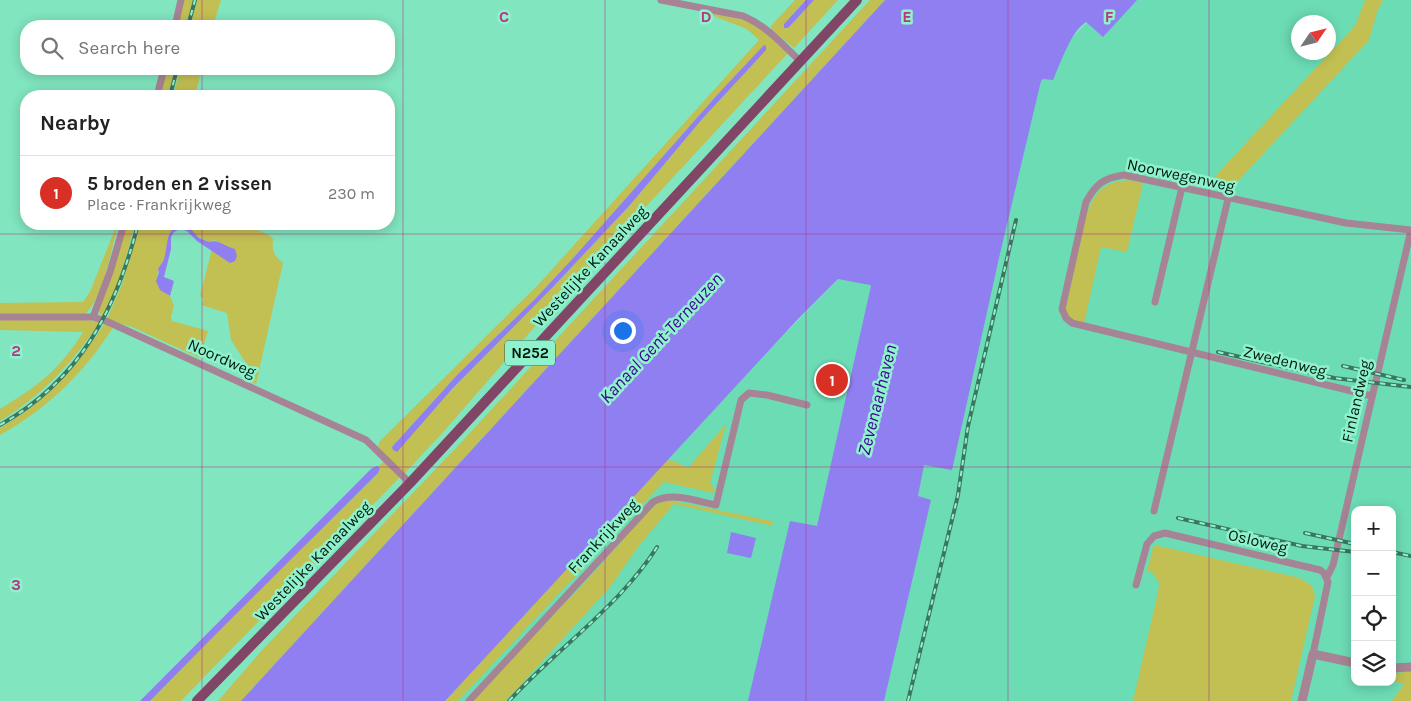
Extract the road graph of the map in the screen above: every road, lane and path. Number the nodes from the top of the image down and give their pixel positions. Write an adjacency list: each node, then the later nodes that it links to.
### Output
1 (181, 0): 4 (street)
2 (660, 0): 5 (street)
3 (857, 0): 5 (main road, Westelijke Kanaalweg / N252)
4 (176, 20)
5 (800, 61): 18 (main road, Westelijke Kanaalweg / N252)
6 (162, 75): 7 (street)
7 (159, 90)
8 (1182, 187): 9 (street, Noorwegenweg); 12 (street); 15 (street, Noorwegenweg)
9 (1228, 199): 11 (street, Noorwegenweg); 15 (street)
10 (122, 230): 14 (street)
11 (1411, 230): 16 (street, Finlandweg)
12 (1154, 302)
13 (0, 317): 14 (street, Noordweg)
14 (94, 317): 18 (street, Noordweg)
15 (1192, 352): 16 (street, Zwedenweg); 19 (street)
16 (1372, 396): 20 (street, Finlandweg)
17 (807, 405): 27 (street, Frankrijkweg)
18 (410, 483): 26 (main road, Westelijke Kanaalweg / N252)
19 (1154, 511)
20 (1327, 577): 21 (street, Osloweg); 22 (street)
21 (1136, 585)
22 (1313, 654): 23 (street); 28 (street)
23 (1351, 662)
24 (1411, 667): 25 (street)
25 (1396, 668)
26 (197, 701)
27 (469, 701)
28 (1302, 701)

